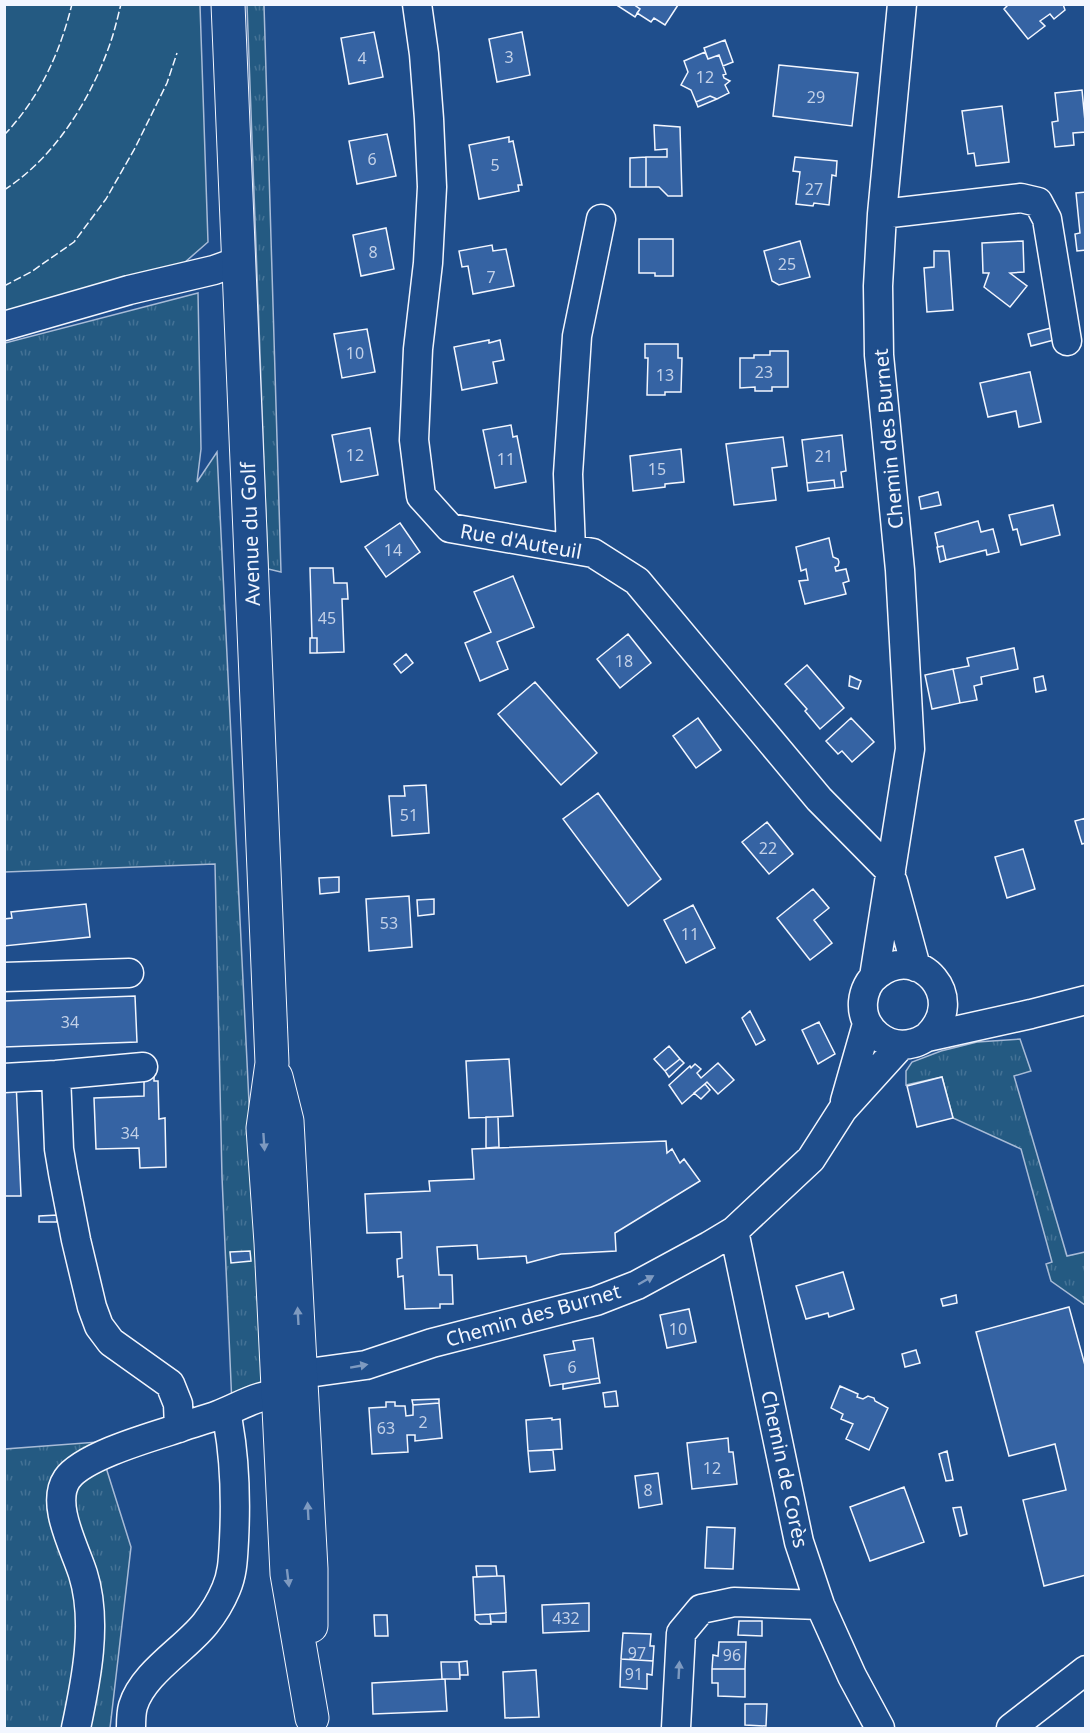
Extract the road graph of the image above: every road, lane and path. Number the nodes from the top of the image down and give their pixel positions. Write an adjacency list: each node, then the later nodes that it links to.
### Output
1 (228, 4): 6 (main road, Avenue du Golf)
2 (417, 4): 9 (street, Rue d'Auteuil)
3 (902, 4): 4 (street, Chemin des Burnet)
4 (882, 214): 8 (street); 11 (street, Chemin des Burnet)
5 (601, 219): 9 (street)
6 (239, 261): 7 (street); 27 (main road, Avenue du Golf)
7 (4, 326)
8 (1067, 341)
9 (571, 549): 10 (street, Rue d'Auteuil)
10 (852, 834): 11 (street); 12 (street, Rue d'Auteuil)
11 (895, 842): 12 (street, Chemin des Burnet)
12 (891, 872): 13 (street, Chemin des Burnet); 16 (street, Chemin des Burnet)
13 (916, 967): 16 (street); 18 (street)
14 (129, 972): 15 (street)
15 (4, 977)
16 (874, 977): 20 (street)
17 (1086, 1000): 19 (street)
18 (943, 1009): 19 (street); 21 (street)
19 (1017, 1017): 21 (street)
20 (867, 1024): 21 (street); 25 (street, Chemin des Burnet)
21 (914, 1041): 25 (street, Chemin des Burnet)
22 (143, 1067): 23 (street)
23 (56, 1076): 24 (street); 29 (street)
24 (4, 1078)
25 (843, 1109): 26 (street, Chemin des Burnet)
26 (734, 1231): 27 (street, Chemin des Burnet, one-way to 26); 30 (street, Chemin de Corès)
27 (289, 1384): 28 (street, Chemin des Burnet); 33 (main road, one-way to 33); 33 (main road, one-way to 27)
28 (218, 1415): 29 (street, Chemin des Burnet); 35 (street)
29 (178, 1428): 34 (street, Chemin des Burnet)
30 (820, 1605): 32 (street, Chemin de Corès); 36 (street, one-way to 30)
31 (1086, 1670): 39 (street)
32 (865, 1698): 37 (street, Chemin de Corès); 38 (street, Chemin de Corès)
33 (312, 1723)
34 (76, 1728)
35 (131, 1728)
36 (676, 1728)
37 (880, 1728)
38 (901, 1728)
39 (1011, 1728)

